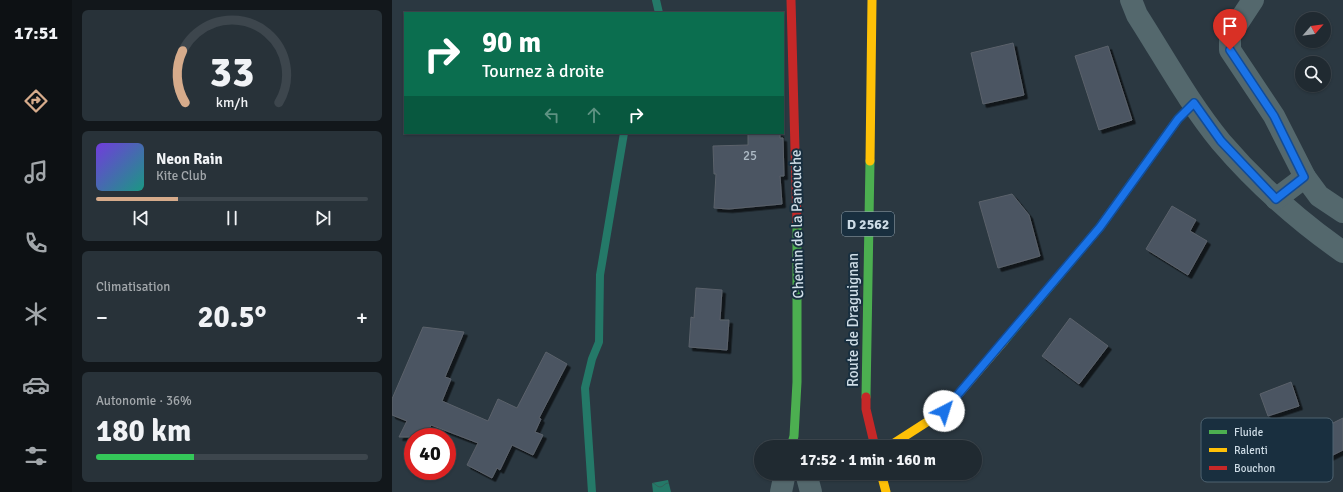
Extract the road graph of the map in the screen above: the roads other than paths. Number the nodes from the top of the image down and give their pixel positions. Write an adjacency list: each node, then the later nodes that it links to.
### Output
1 (791, 0): 10 (street, Chemin de la Panouche)
2 (872, 0): 11 (street, Route de Draguignan / D 2562)
3 (1132, 0): 5 (street)
4 (1253, 0): 6 (street)
5 (1194, 103): 7 (street); 12 (street)
6 (1304, 177): 7 (street); 8 (street)
7 (1276, 199): 9 (street)
8 (1343, 212)
9 (1343, 252)
10 (794, 440)
11 (873, 440)
12 (899, 440)
13 (784, 480): 16 (street)
14 (808, 480): 17 (street)
15 (883, 480): 18 (street)
16 (781, 492)
17 (811, 492)
18 (886, 492)

